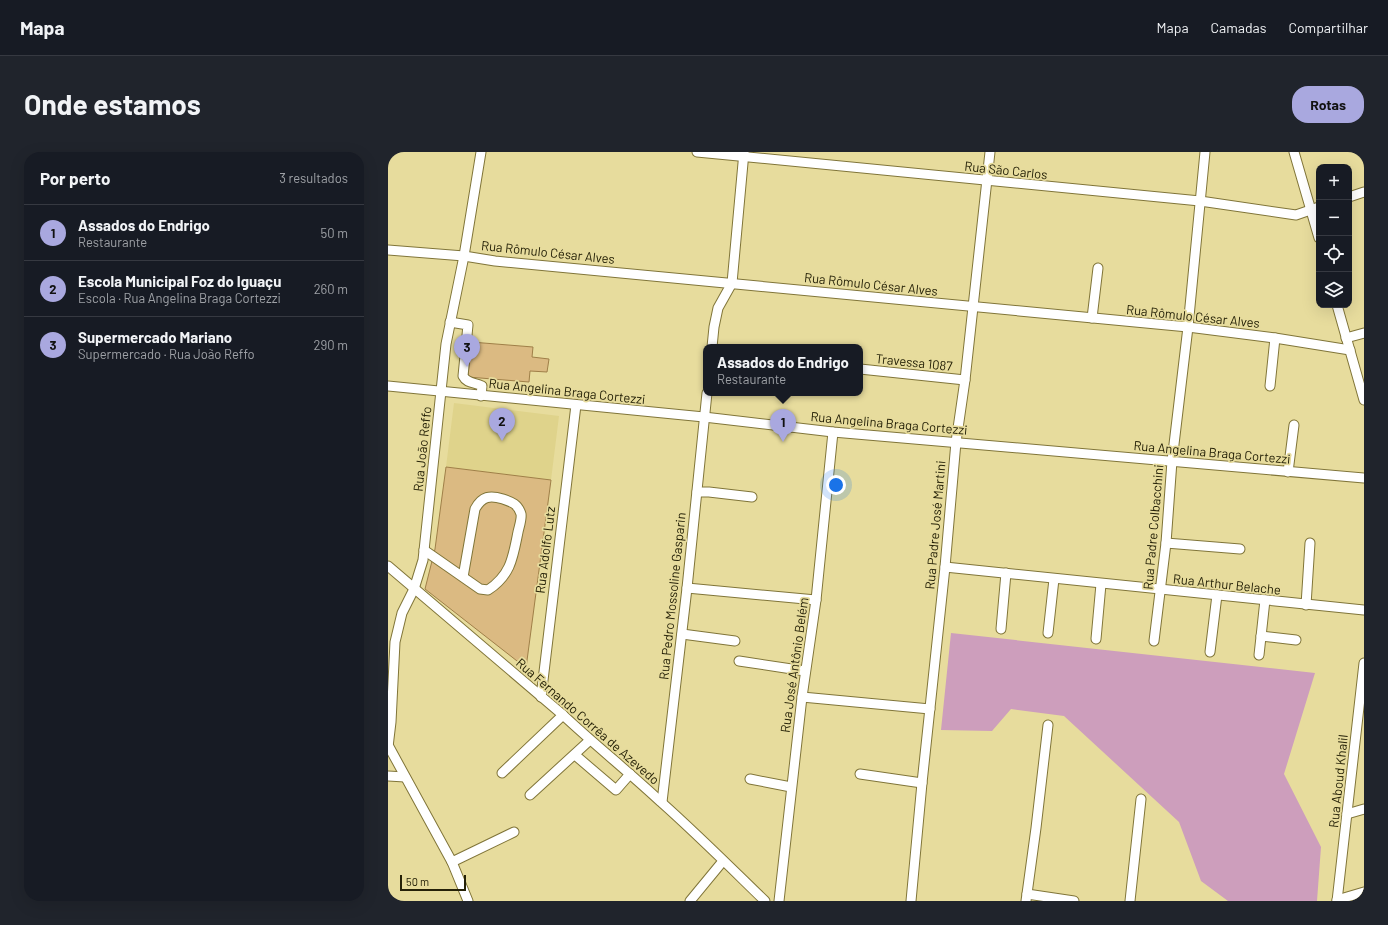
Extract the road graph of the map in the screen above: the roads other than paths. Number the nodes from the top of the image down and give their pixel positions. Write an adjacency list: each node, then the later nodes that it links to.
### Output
1 (481, 152): 14 (street, Rua João Reffo)
2 (697, 152): 6 (street, Rua São Carlos)
3 (990, 152): 7 (street, Rua Padre José Martini)
4 (1205, 152): 10 (street, Rua Padre Colbacchini)
5 (1294, 152): 11 (street)
6 (744, 154): 7 (street, Rua São Carlos); 16 (street)
7 (986, 181): 10 (street, Rua São Carlos); 17 (street, Rua Padre José Martini)
8 (1364, 192): 9 (street)
9 (1352, 196)
10 (1200, 201): 11 (street, Rua São Carlos); 21 (street, Rua Padre Colbacchini)
11 (1315, 208): 12 (street)
12 (1319, 236)
13 (388, 250): 14 (street, Rua Rômulo César Alves)
14 (464, 256): 16 (street, Rua Rômulo César Alves); 20 (street, Rua João Reffo)
15 (1098, 268): 19 (street)
16 (732, 283): 17 (street, Rua Rômulo César Alves); 25 (street)
17 (974, 307): 19 (street, Rua Rômulo César Alves); 28 (street, Rua Padre José Martini)
18 (1338, 308): 24 (street)
19 (1092, 318): 21 (street, Rua Rômulo César Alves)
20 (450, 322): 31 (street, Rua João Reffo); 32 (street)
21 (1188, 327): 23 (street, Rua Rômulo César Alves); 40 (street, Rua Padre Colbacchini)
22 (1364, 333): 24 (street)
23 (1275, 338): 26 (street, Rua Rômulo César Alves); 30 (street)
24 (1346, 338): 26 (street)
25 (712, 344)
26 (1350, 350): 34 (street)
27 (863, 369): 28 (street, Travessa 1087)
28 (965, 380): 39 (street, Rua Padre José Martini)
29 (388, 386): 31 (street, Rua Angelina Braga Cortezzi)
30 (1270, 386)
31 (441, 391): 32 (street, Rua Angelina Braga Cortezzi); 48 (street, Rua João Reffo)
32 (481, 396): 35 (street, Rua Angelina Braga Cortezzi)
33 (707, 396): 36 (street, Rua Pedro Mossoline Gasparin)
34 (1364, 400)
35 (576, 405): 36 (street, Rua Angelina Braga Cortezzi); 77 (street, Rua Adolfo Lutz)
36 (704, 417): 38 (street, Rua Angelina Braga Cortezzi); 43 (street, Rua Pedro Mossoline Gasparin)
37 (1294, 425): 41 (street)
38 (833, 432): 39 (street, Rua Angelina Braga Cortezzi); 59 (street, Rua José Antônio Belém)
39 (956, 442): 40 (street, Rua Angelina Braga Cortezzi); 50 (street, Rua Padre José Martini)
40 (1172, 461): 41 (street, Rua Angelina Braga Cortezzi); 45 (street, Rua Padre Colbacchini)
41 (1288, 472): 42 (street, Rua Angelina Braga Cortezzi)
42 (1364, 478)
43 (697, 492): 44 (street); 55 (street, Rua Pedro Mossoline Gasparin)
44 (752, 497)
45 (1166, 543): 47 (street); 57 (street, Rua Padre Colbacchini)
46 (1310, 543): 61 (street)
47 (1240, 549)
48 (424, 550): 52 (street); 56 (street, Rua João Reffo)
49 (388, 566): 56 (street, Rua Fernando Corrêa de Azevedo)
50 (945, 567): 51 (street, Rua Arthur Belache); 79 (street, Rua Padre José Martini)
51 (1006, 573): 53 (street, Rua Arthur Belache); 63 (street)
52 (463, 577): 52 (street)
53 (1054, 579): 54 (street, Rua Arthur Belache); 64 (street)
54 (1101, 584): 57 (street, Rua Arthur Belache); 67 (street)
55 (687, 588): 59 (street); 65 (street, Rua Pedro Mossoline Gasparin)
56 (414, 589): 71 (street, Rua João Reffo); 77 (street, Rua Fernando Corrêa de Azevedo)
57 (1161, 590): 58 (street, Rua Arthur Belache); 70 (street, Rua Padre Colbacchini)
58 (1217, 595): 60 (street, Rua Arthur Belache); 72 (street)
59 (816, 600): 76 (street, Rua José Antônio Belém)
60 (1265, 600): 61 (street, Rua Arthur Belache); 66 (street)
61 (1306, 605): 62 (street, Rua Arthur Belache)
62 (1364, 610)
63 (1001, 629)
64 (1048, 633)
65 (682, 634): 69 (street); 95 (street, Rua Pedro Mossoline Gasparin)
66 (1261, 636): 68 (street); 73 (street)
67 (1096, 639)
68 (1296, 640)
69 (735, 641)
70 (1154, 641)
71 (392, 642): 83 (street, Rua João Reffo)
72 (1210, 652)
73 (1259, 655)
74 (739, 661): 76 (street)
75 (1364, 663): 97 (street, Rua Aboud Khalil)
76 (805, 671): 78 (street, Rua José Antônio Belém)
77 (541, 697): 80 (street, Rua Fernando Corrêa de Azevedo)
78 (802, 697): 79 (street); 92 (street, Rua José Antônio Belém)
79 (930, 709): 91 (street, Rua Padre José Martini)
80 (563, 715): 82 (street, Rua Fernando Corrêa de Azevedo); 85 (street)
81 (1048, 725): 102 (street)
82 (590, 740): 84 (street); 86 (street, Rua Fernando Corrêa de Azevedo)
83 (388, 746): 89 (street)
84 (575, 755): 86 (street); 93 (street)
85 (502, 773)
86 (630, 774): 95 (street, Rua Fernando Corrêa de Azevedo)
87 (860, 774): 91 (street)
88 (388, 776): 89 (street)
89 (405, 777): 100 (street)
90 (750, 779): 92 (street)
91 (922, 783): 107 (street, Rua Padre José Martini)
92 (792, 787): 106 (street, Rua José Antônio Belém)
93 (530, 795)
94 (1141, 799): 109 (street)
95 (662, 802): 99 (street, Rua Fernando Corrêa de Azevedo)
96 (1364, 809): 97 (street)
97 (1347, 814): 110 (street, Rua Aboud Khalil)
98 (514, 832): 100 (street)
99 (723, 861): 104 (street); 105 (street, Rua Fernando Corrêa de Azevedo)
100 (452, 862): 103 (street)
101 (1363, 895): 110 (street)
102 (1027, 898): 108 (street)
103 (468, 901)
104 (690, 901)
105 (765, 901)
106 (779, 901)
107 (910, 901)
108 (1074, 901)
109 (1130, 901)
110 (1337, 901)

